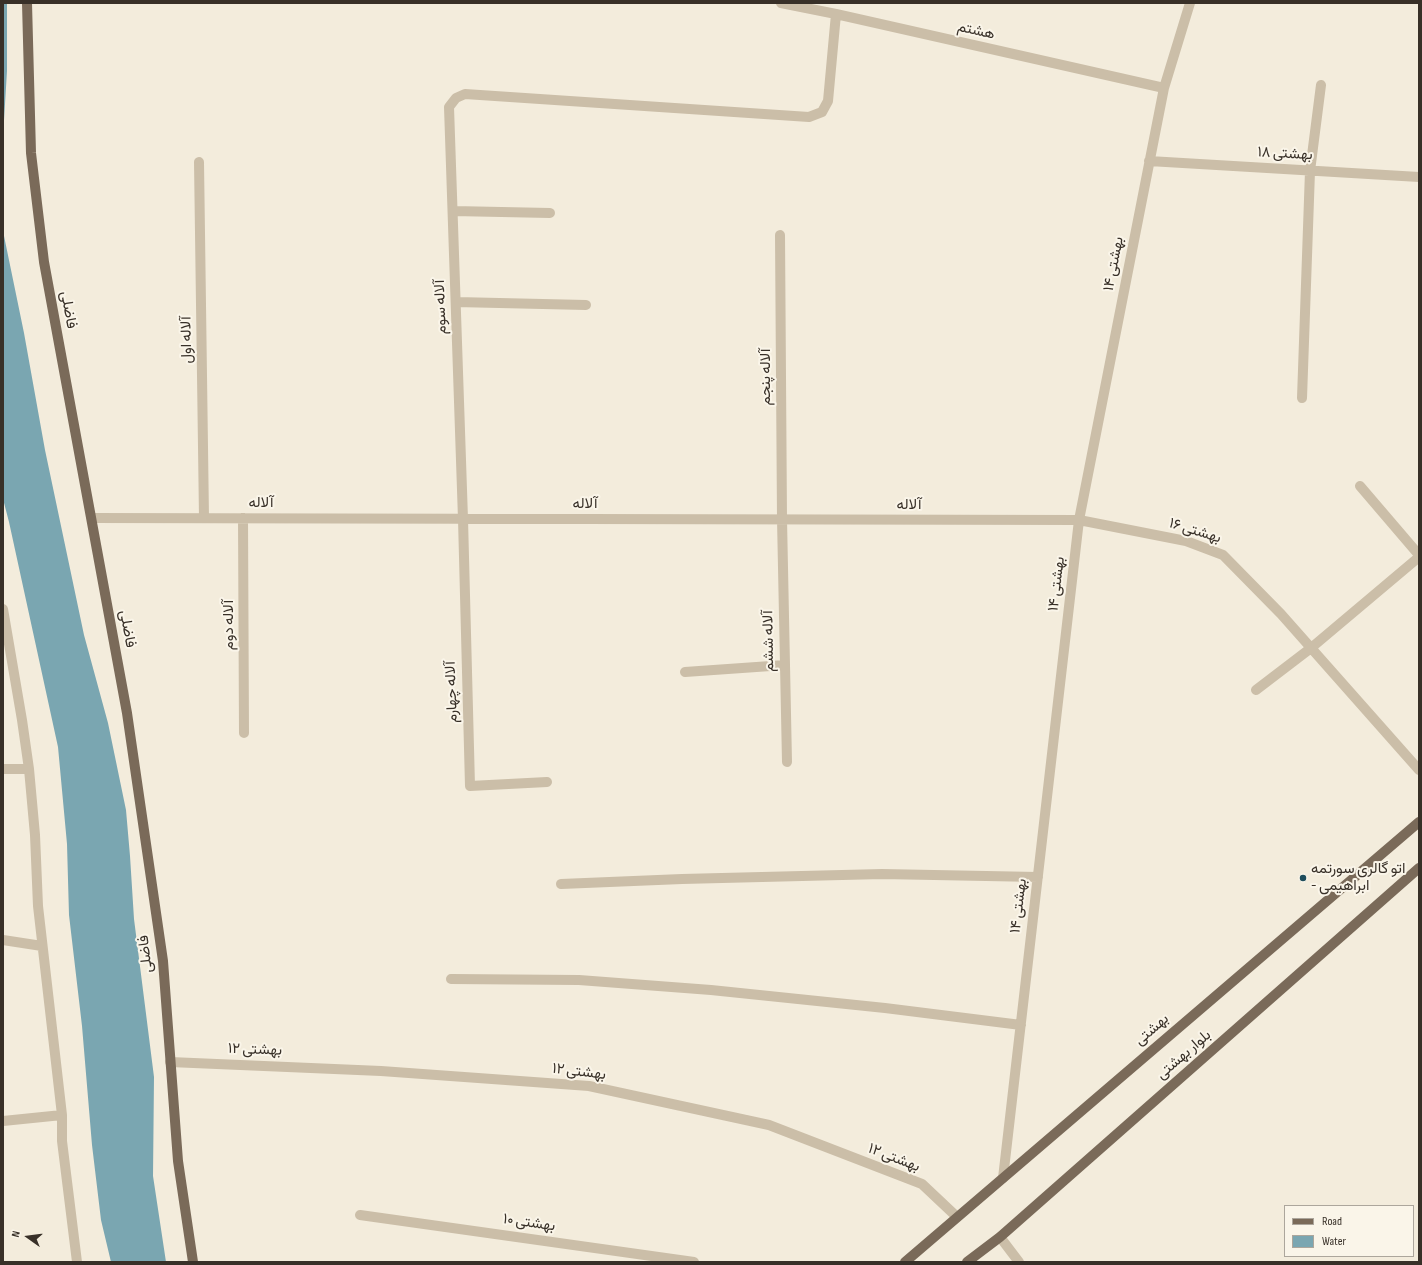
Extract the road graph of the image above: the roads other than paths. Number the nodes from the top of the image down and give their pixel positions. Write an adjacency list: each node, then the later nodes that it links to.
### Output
1 (28, 3): 18 (main road, فاضلی)
2 (781, 3): 4 (street, هشتم)
3 (1190, 3): 6 (street, بهشتی ۱۴)
4 (836, 14): 6 (street, هشتم); 11 (street, آلاله سوم)
5 (1322, 85): 9 (street)
6 (1164, 88): 7 (street, بهشتی ۱۴)
7 (1149, 161): 9 (street, بهشتی ۱۸); 23 (street, بهشتی ۱۴)
8 (199, 162): 19 (street, آلاله اول)
9 (1310, 171): 10 (street, بهشتی ۱۸); 16 (street)
10 (1419, 177)
11 (453, 211): 12 (street); 14 (street, آلاله سوم)
12 (550, 212)
13 (780, 235): 22 (street, آلاله پنجم)
14 (456, 302): 15 (street); 21 (street, آلاله سوم)
15 (586, 305)
16 (1302, 398)
17 (1360, 486): 24 (street)
18 (92, 518): 19 (street, آلاله); 44 (main road, فاضلی)
19 (204, 518): 20 (street, آلاله)
20 (243, 518): 21 (street, آلاله); 30 (street, آلاله دوم)
21 (463, 519): 22 (street, آلاله); 35 (street, آلاله چهارم)
22 (782, 519): 23 (street, آلاله); 27 (street, آلاله ششم)
23 (1079, 520): 26 (street, بهشتی ۱۶); 38 (street, بهشتی ۱۴)
24 (1419, 556): 26 (street)
25 (3, 609): 33 (street)
26 (1311, 648): 29 (street); 34 (street, بهشتی ۱۶)
27 (785, 665): 28 (street); 31 (street, آلاله ششم)
28 (685, 672)
29 (1256, 690)
30 (244, 733)
31 (787, 762)
32 (3, 769): 33 (street)
33 (29, 769): 41 (street)
34 (1419, 770)
35 (547, 782)
36 (1419, 822): 47 (main road, بهشتی)
37 (1419, 868): 50 (main road, بلوار بهشتی)
38 (1038, 877): 39 (street); 43 (street, بهشتی ۱۴)
39 (561, 884)
40 (3, 940): 41 (street)
41 (42, 946): 45 (street)
42 (451, 979): 43 (street)
43 (1021, 1025): 47 (street, بهشتی ۱۴)
44 (170, 1062): 49 (street, بهشتی ۱۲); 52 (main road, فاضلی)
45 (62, 1115): 46 (street); 51 (street)
46 (3, 1121)
47 (1003, 1178): 49 (main road, بهشتی)
48 (360, 1215): 53 (street, بهشتی ۱۰)
49 (957, 1217): 54 (main road, بهشتی)
50 (1000, 1236): 55 (main road, بلوار بهشتی); 56 (street)
51 (77, 1262)
52 (194, 1262)
53 (694, 1262)
54 (905, 1262)
55 (967, 1262)
56 (1019, 1262)

